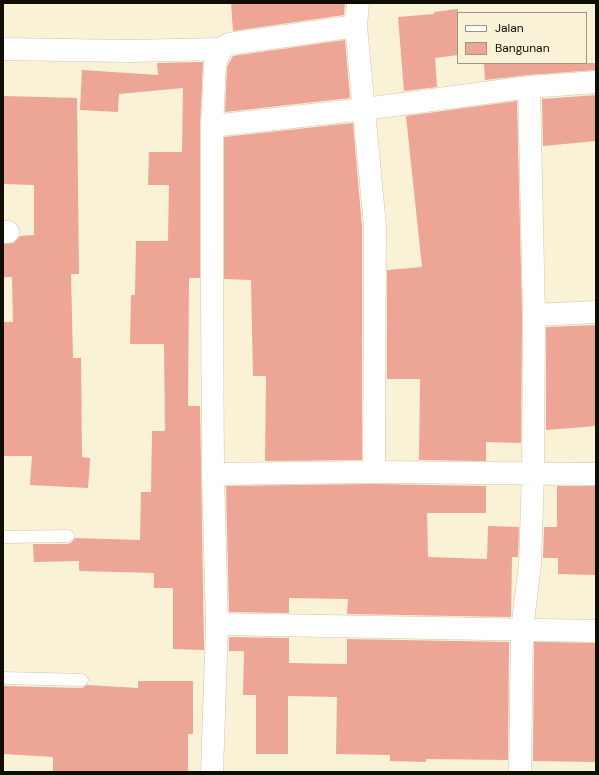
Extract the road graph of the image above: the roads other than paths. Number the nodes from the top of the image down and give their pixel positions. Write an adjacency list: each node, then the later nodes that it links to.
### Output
1 (358, 3): 2 (street)
2 (356, 26): 4 (street); 7 (street)
3 (3, 49): 4 (street)
4 (221, 49): 8 (street)
5 (596, 82): 6 (street)
6 (530, 88): 7 (street); 10 (street)
7 (365, 109): 8 (street); 11 (street)
8 (212, 126): 13 (street)
9 (596, 312): 10 (street)
10 (534, 315): 12 (street)
11 (374, 472): 12 (street); 13 (street)
12 (533, 473): 14 (street); 18 (street)
13 (213, 474): 17 (street)
14 (596, 474)
15 (68, 536): 16 (lane)
16 (3, 537)
17 (217, 624): 18 (street); 22 (street)
18 (522, 630): 19 (street); 23 (street)
19 (596, 631)
20 (3, 678): 21 (lane)
21 (82, 680)
22 (212, 772)
23 (520, 772)

